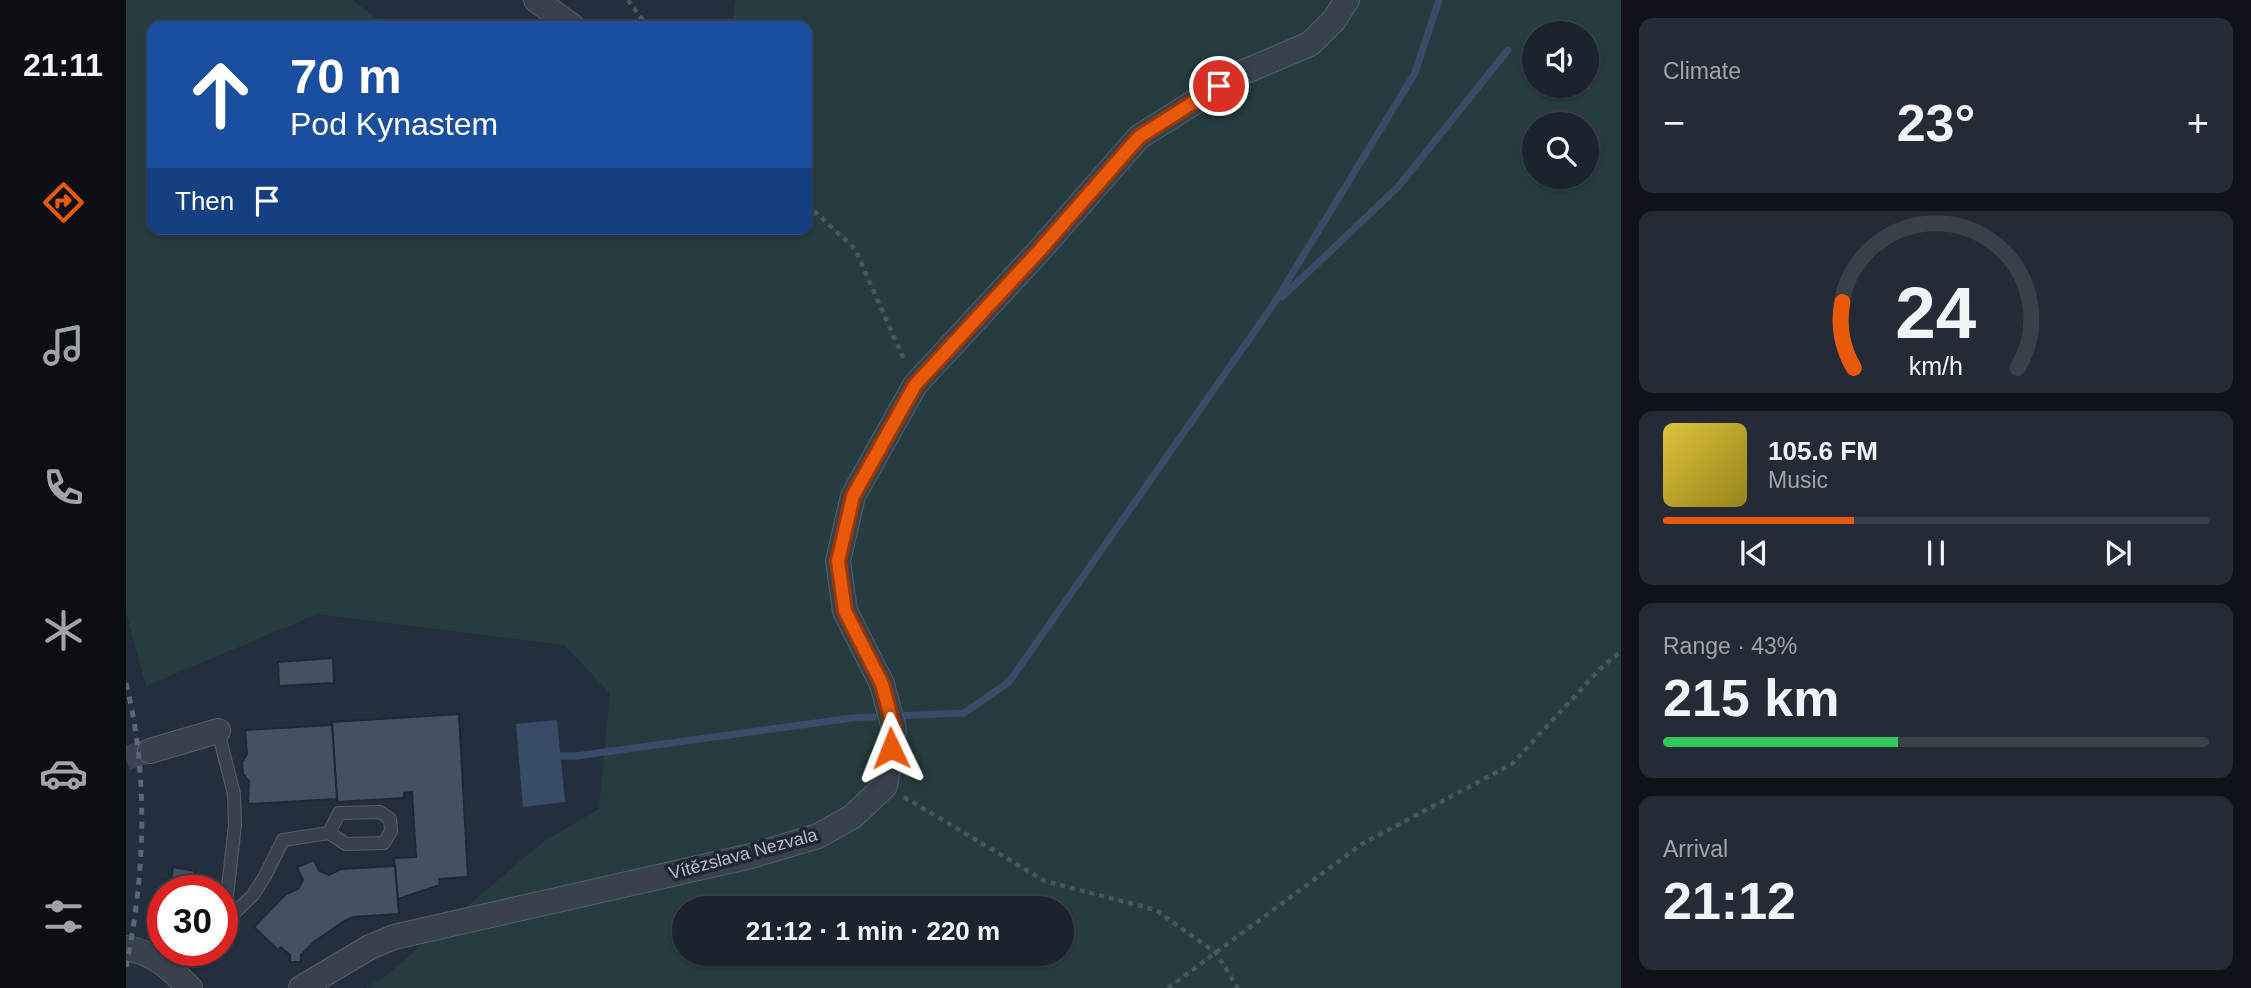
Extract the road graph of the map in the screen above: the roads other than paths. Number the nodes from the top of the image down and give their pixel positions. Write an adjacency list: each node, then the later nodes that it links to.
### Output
1 (536, 0): 3 (street)
2 (1347, 0): 11 (street, Vítězslava Nezvala)
3 (565, 21)
4 (218, 731): 5 (street); 7 (lane)
5 (150, 751)
6 (329, 833): 6 (lane); 8 (lane)
7 (229, 875)
8 (238, 910)
9 (126, 948): 10 (street)
10 (176, 979)
11 (301, 988)

